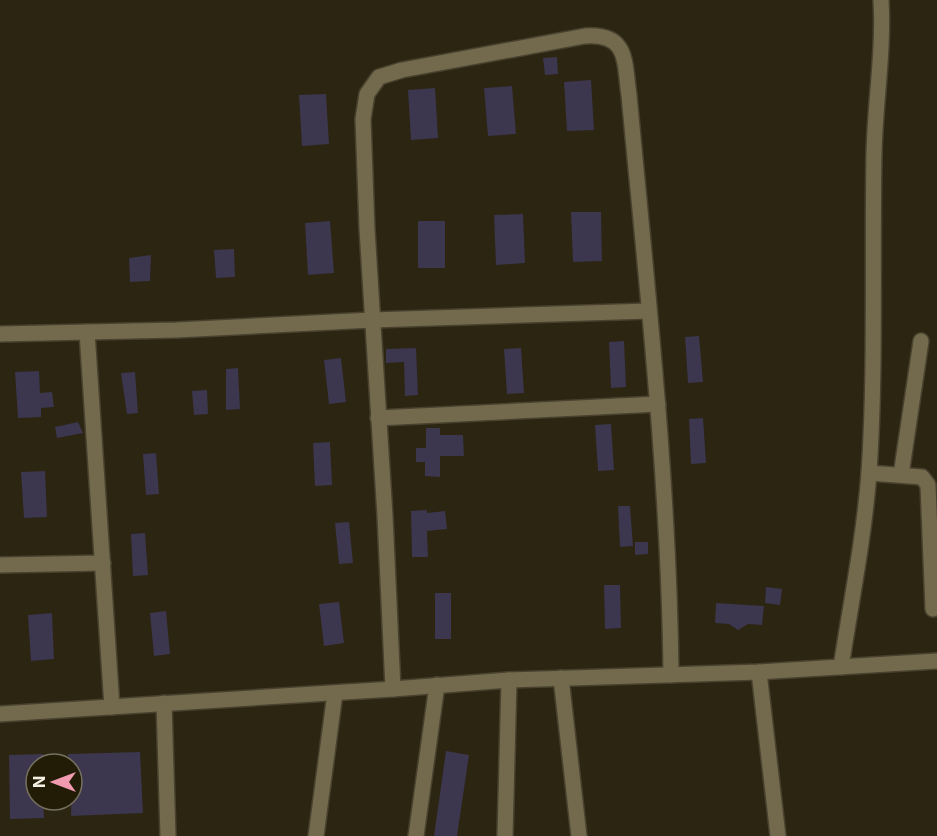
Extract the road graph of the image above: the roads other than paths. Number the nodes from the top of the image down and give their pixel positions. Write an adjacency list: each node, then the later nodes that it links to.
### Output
1 (881, 0): 9 (street)
2 (649, 312): 3 (street); 3 (street); 7 (street)
3 (372, 320): 4 (street); 8 (street)
4 (87, 332): 5 (street); 12 (street)
5 (0, 334)
6 (921, 341): 10 (street)
7 (658, 404): 8 (street); 19 (street)
8 (378, 418): 23 (street)
9 (868, 473): 10 (street); 17 (street)
10 (901, 475): 11 (street)
11 (933, 513): 14 (street)
12 (103, 563): 13 (street); 26 (street)
13 (0, 565)
14 (934, 585): 15 (street)
15 (933, 609)
16 (937, 661): 17 (street)
17 (840, 667): 18 (street)
18 (759, 672): 19 (street); 33 (street)
19 (670, 675): 20 (street)
20 (561, 678): 21 (street); 32 (street)
21 (509, 680): 22 (street); 31 (street)
22 (437, 686): 23 (street); 30 (street)
23 (393, 689): 24 (street)
24 (335, 693): 25 (street); 29 (street)
25 (164, 703): 26 (street); 28 (street)
26 (112, 707): 27 (street)
27 (0, 714)
28 (168, 836)
29 (316, 836)
30 (416, 836)
31 (505, 836)
32 (579, 836)
33 (778, 836)

